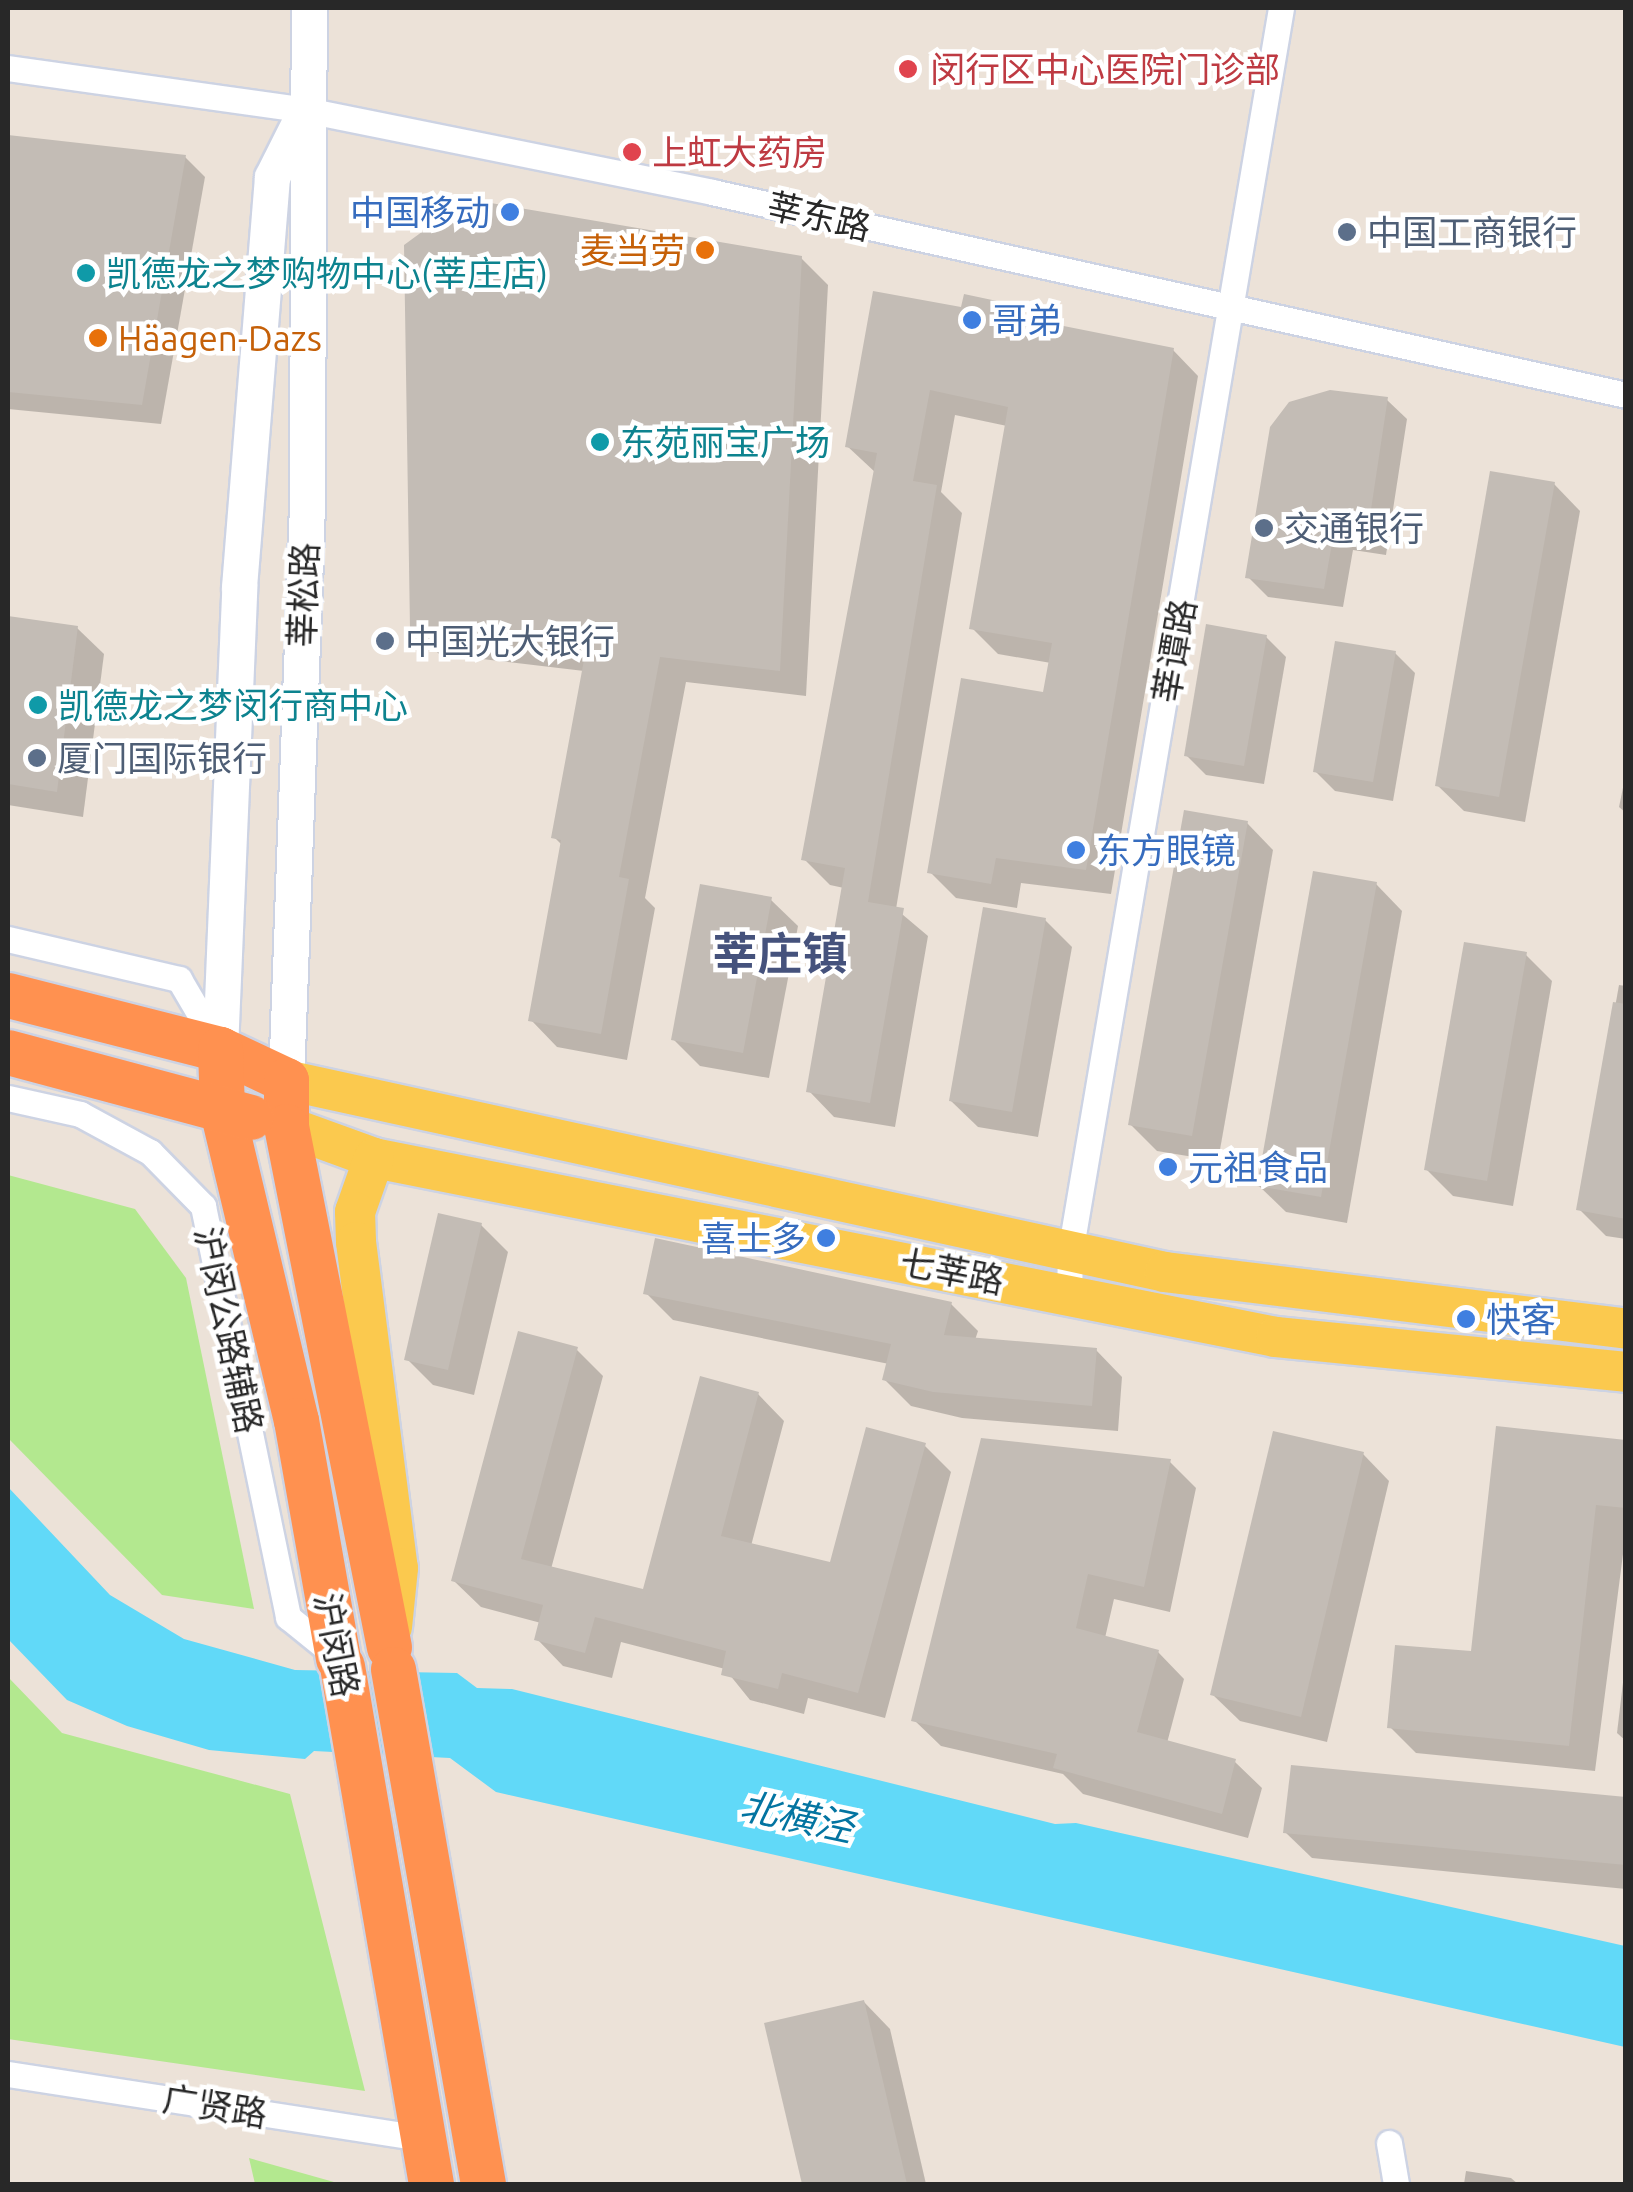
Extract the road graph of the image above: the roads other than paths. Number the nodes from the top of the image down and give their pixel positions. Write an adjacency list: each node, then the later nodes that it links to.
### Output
1 (310, 8): 4 (main road, 莘松路)
2 (1281, 8): 5 (street, 莘谭路)
3 (8, 68): 4 (street, 莘东路)
4 (306, 110): 5 (street, 莘东路); 9 (main road, 莘松路); 11 (main road, 莘松路)
5 (1233, 309): 6 (street, 莘东路); 16 (street, 莘谭路)
6 (1626, 396)
7 (8, 939): 9 (street)
8 (8, 995): 9 (highway)
9 (220, 1049): 11 (highway); 13 (highway, 沪闵路)
10 (8, 1052): 13 (highway)
11 (286, 1080): 14 (highway, 沪闵路); 16 (main road, 七莘路)
12 (8, 1098): 21 (street, 沪闵公路辅路)
13 (222, 1110): 14 (highway); 21 (highway, 沪闵路)
14 (286, 1126): 15 (main road, 七莘路); 20 (highway, 沪闵路)
15 (374, 1158): 17 (main road, 七莘路); 20 (main road)
16 (1070, 1253): 17 (street, 莘谭路); 18 (main road, 七莘路)
17 (1069, 1294): 19 (main road, 七莘路)
18 (1626, 1329)
19 (1626, 1372)
20 (391, 1658): 26 (highway, 沪闵路)
21 (340, 1662): 23 (highway, 沪闵路)
22 (8, 2074): 23 (street, 广贤路)
23 (423, 2138): 25 (highway, 沪闵路)
24 (1389, 2143): 27 (street)
25 (431, 2184)
26 (483, 2184)
27 (1396, 2184)

